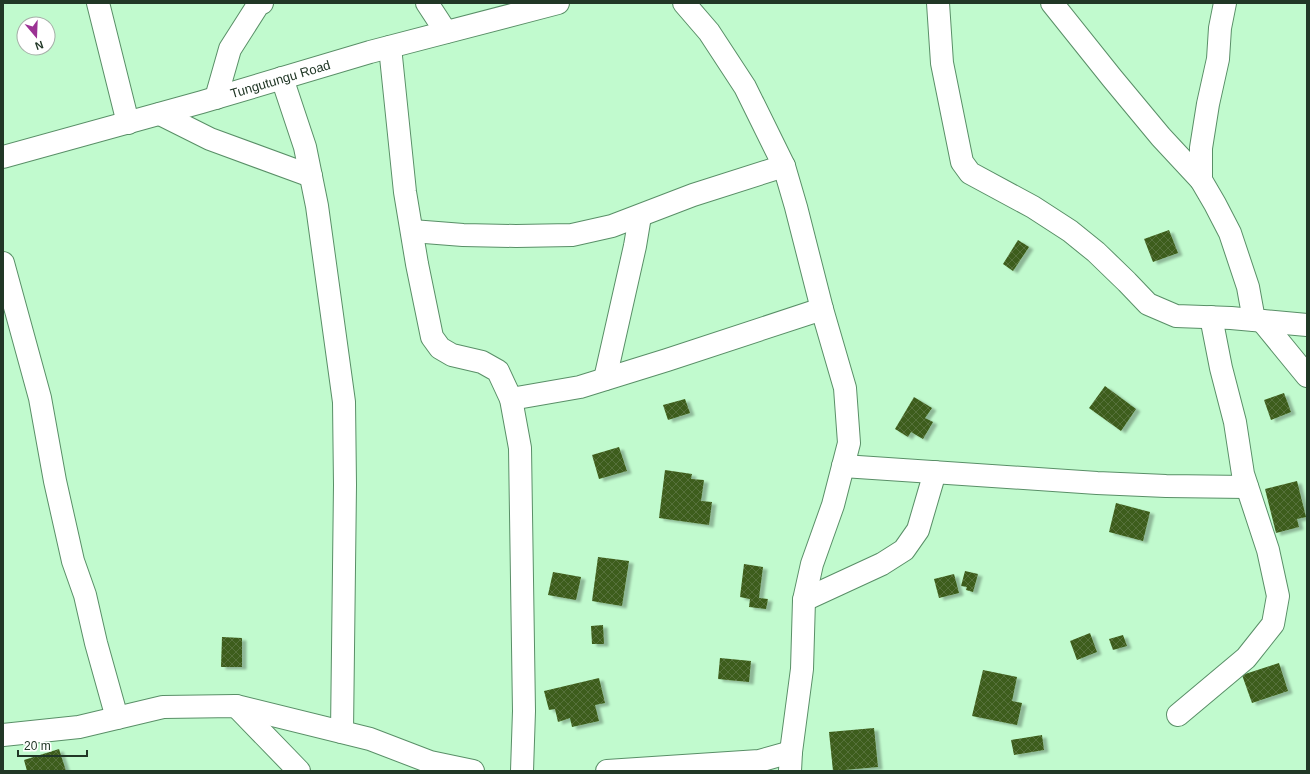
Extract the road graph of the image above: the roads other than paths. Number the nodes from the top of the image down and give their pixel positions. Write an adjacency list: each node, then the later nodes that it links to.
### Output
1 (98, 3): 14 (street)
2 (262, 3): 12 (street)
3 (427, 3): 9 (street)
4 (558, 3): 9 (street, Tungutungu Road)
5 (684, 3): 16 (street)
6 (938, 3): 23 (street)
7 (1052, 3): 18 (street)
8 (1224, 3): 18 (street)
9 (446, 32): 10 (street, Tungutungu Road)
10 (390, 47): 11 (street, Tungutungu Road); 20 (street)
11 (282, 78): 12 (street, Tungutungu Road); 17 (street)
12 (216, 98): 13 (street, Tungutungu Road)
13 (160, 114): 14 (street, Tungutungu Road); 17 (street)
14 (128, 123): 15 (street, Tungutungu Road)
15 (3, 158)
16 (784, 166): 19 (street); 22 (street)
17 (311, 176): 36 (street)
18 (1201, 180): 24 (street)
19 (640, 216): 20 (street); 27 (street)
20 (412, 231): 28 (street)
21 (3, 263): 35 (street)
22 (822, 309): 27 (street); 29 (street)
23 (1211, 317): 24 (street); 31 (street)
24 (1258, 321): 25 (street); 26 (street)
25 (1307, 325)
26 (1307, 376)
27 (605, 379): 28 (street)
28 (511, 399): 41 (street)
29 (843, 466): 30 (street); 32 (street)
30 (935, 472): 31 (street); 32 (street)
31 (1247, 487): 34 (street)
32 (804, 600): 38 (street)
33 (236, 706): 35 (street); 36 (street); 39 (street)
34 (1178, 715)
35 (117, 718): 37 (street)
36 (342, 732): 40 (street)
37 (3, 735)
38 (791, 762): 42 (street)
39 (299, 771)
40 (473, 771)
41 (522, 771)
42 (607, 771)

